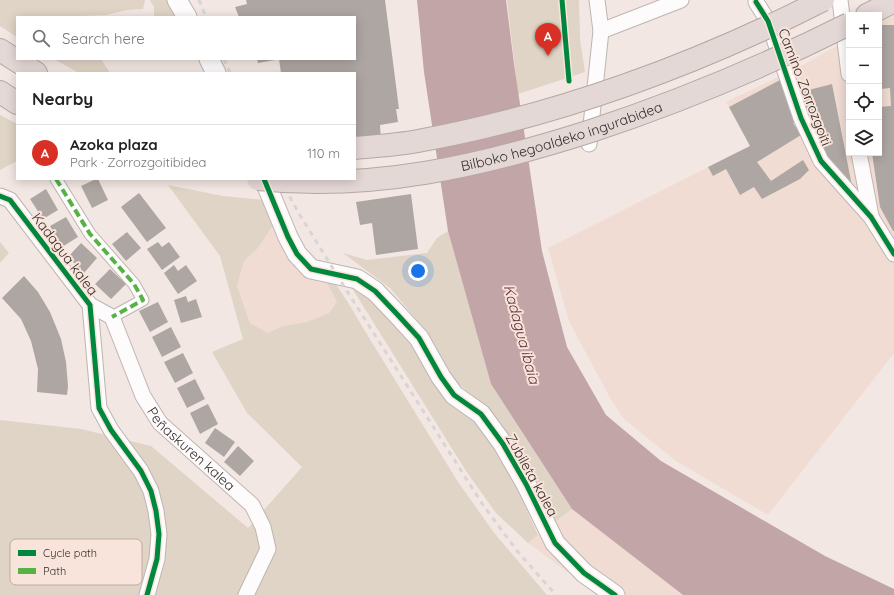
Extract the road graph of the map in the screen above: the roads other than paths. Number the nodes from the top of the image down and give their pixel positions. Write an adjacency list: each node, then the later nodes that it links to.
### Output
1 (177, 0): 9 (street)
2 (597, 0): 11 (street)
3 (681, 0): 11 (street)
4 (823, 0): 20 (highway, Bilboko hegoaldeko ingurabidea, bridge)
5 (840, 0): 12 (street)
6 (757, 1): 26 (street, Camino Zorrozgoiti)
7 (894, 1): 8 (highway)
8 (873, 12)
9 (186, 16)
10 (846, 26): 24 (highway, Bilboko hegoaldeko ingurabidea, bridge)
11 (601, 31): 19 (street)
12 (846, 49)
13 (0, 50): 15 (highway)
14 (210, 60): 16 (street)
15 (34, 72)
16 (216, 72)
17 (0, 92): 18 (highway)
18 (16, 102)
19 (589, 144)
20 (356, 148)
21 (860, 156): 26 (street)
22 (57, 180): 29 (street)
23 (264, 180): 32 (street, Zubileta kalea)
24 (269, 180)
25 (0, 196): 28 (street, Kadagua kalea)
26 (871, 217): 27 (street, Camino Zorrozgoiti)
27 (894, 254)
28 (90, 305): 29 (street); 30 (street, Kadagua kalea)
29 (112, 317): 31 (street, Peñaskuren kalea)
30 (147, 595)
31 (246, 595)
32 (615, 595)

